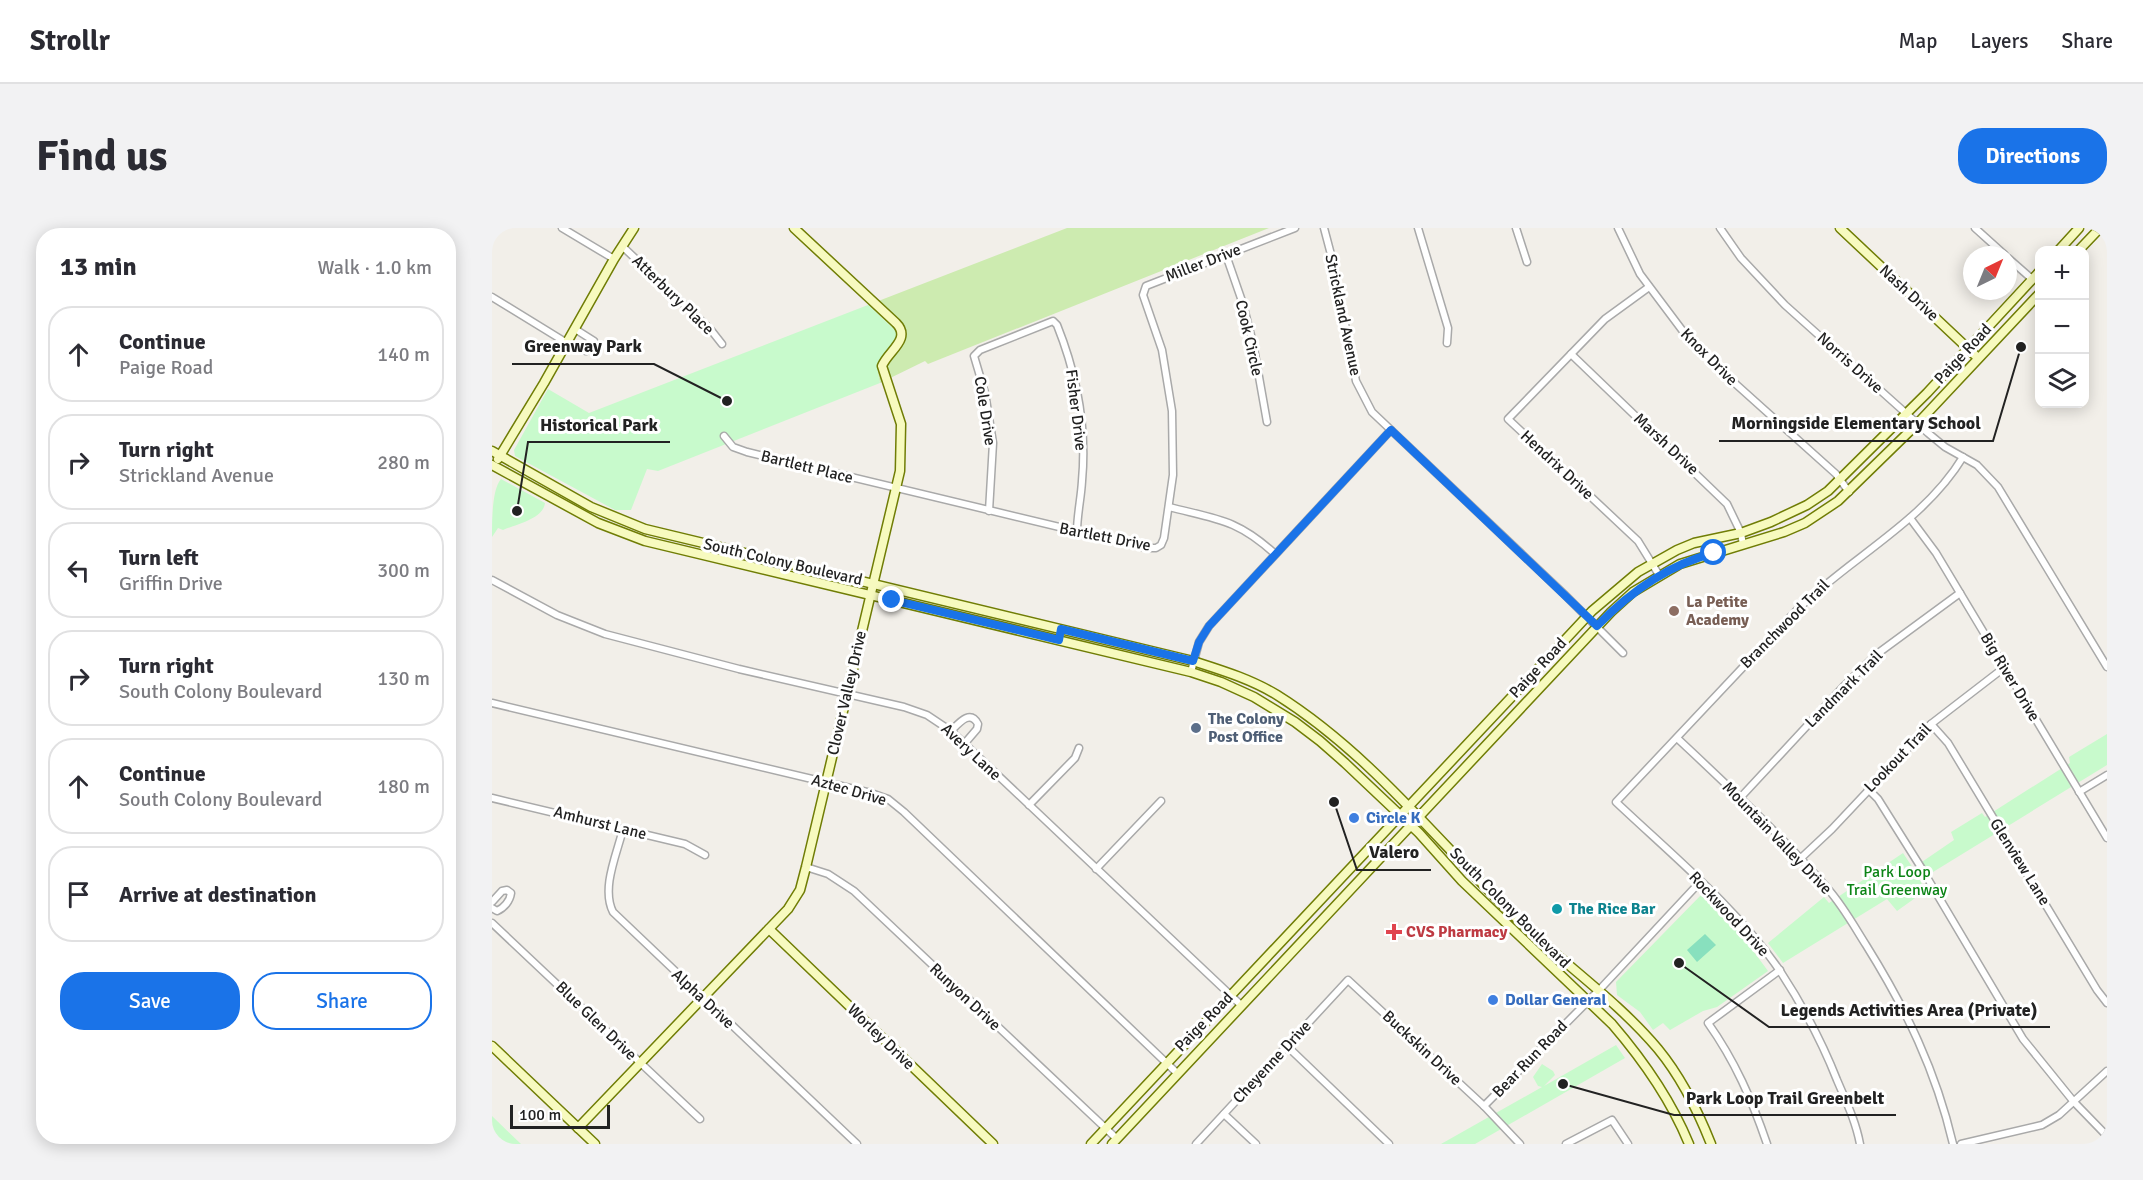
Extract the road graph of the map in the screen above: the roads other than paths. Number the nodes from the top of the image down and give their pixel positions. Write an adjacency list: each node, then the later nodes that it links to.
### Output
1 (562, 228): 19 (street)
2 (634, 228): 14 (main road)
3 (794, 228): 45 (main road, Clover Valley Drive)
4 (1295, 228): 18 (street, Miller Drive)
5 (1324, 228): 39 (street, Strickland Avenue)
6 (1418, 228): 30 (street)
7 (1516, 228): 20 (street)
8 (1618, 228): 25 (street, Knox Drive)
9 (1720, 228): 36 (street, Norris Drive)
10 (1840, 228): 32 (main road, Nash Drive)
11 (1975, 228): 15 (street)
12 (2079, 228): 16 (main road)
13 (2100, 228): 17 (main road)
14 (622, 246): 19 (main road); 31 (street, Atterbury Place)
15 (1995, 246)
16 (2064, 246)
17 (2083, 246)
18 (1226, 255): 24 (street, Miller Drive); 37 (street, Cook Circle)
19 (614, 259): 28 (main road)
20 (1527, 262)
21 (2017, 264): 22 (street)
22 (2035, 278)
23 (2035, 280): 32 (main road, Paige Road)
24 (1146, 286): 47 (street, Bartlett Drive)
25 (1649, 287): 34 (street, Hendrix Drive); 44 (street, Knox Drive)
26 (492, 297): 29 (street)
27 (2035, 297): 35 (main road, Paige Road)
28 (575, 329): 29 (main road); 29 (street)
29 (567, 343): 41 (main road)
30 (1447, 343)
31 (722, 344)
32 (1968, 349): 35 (main road, Nash Drive); 36 (main road, Paige Road)
33 (980, 350): 48 (street, Cole Drive); 50 (street, Fisher Drive)
34 (1570, 354): 51 (street, Marsh Drive); 54 (street, Hendrix Drive)
35 (1978, 358): 38 (main road, Paige Road)
36 (1906, 414): 38 (street, Norris Drive); 44 (main road, Paige Road)
37 (1267, 423)
38 (1917, 423): 42 (street, Norris Drive); 46 (main road, Paige Road)
39 (1391, 430): 53 (street); 60 (street, Strickland Avenue)
40 (724, 436): 45 (street, Bartlett Place)
41 (496, 453): 43 (main road); 57 (main road, South Colony Boulevard)
42 (1963, 457): 49 (street, Branchwood Trail); 67 (street, Norris Drive)
43 (493, 467): 59 (main road, South Colony Boulevard)
44 (1841, 480): 46 (street, Knox Drive); 51 (main road, Paige Road)
45 (896, 489): 48 (street, Bartlett Drive); 57 (main road, Clover Valley Drive)
46 (1849, 492): 52 (main road, Paige Road)
47 (1169, 507): 50 (street, Bartlett Drive); 53 (street)
48 (989, 511): 50 (street, Bartlett Drive)
49 (1910, 518): 58 (street, Big River Drive); 79 (street, Branchwood Trail)
50 (1077, 532)
51 (1741, 533): 52 (street, Marsh Drive); 54 (main road, Paige Road)
52 (1743, 545): 55 (main road, Paige Road)
53 (1275, 554): 65 (street)
54 (1652, 563): 55 (street, Hendrix Drive); 60 (main road, Paige Road)
55 (1659, 575): 61 (main road, Paige Road)
56 (492, 580): 70 (street, Avery Lane)
57 (873, 583): 59 (main road, Clover Valley Drive); 62 (main road, South Colony Boulevard)
58 (1960, 593): 66 (street, Big River Drive); 87 (street, Landmark Trail)
59 (870, 595): 63 (main road, South Colony Boulevard); 70 (main road, Clover Valley Drive)
60 (1587, 616): 61 (street, Strickland Avenue); 74 (main road, Paige Road)
61 (1597, 626): 64 (street, Strickland Avenue); 77 (main road, Paige Road)
62 (1061, 629): 63 (main road); 65 (main road, South Colony Boulevard)
63 (1059, 640): 68 (main road, South Colony Boulevard)
64 (1623, 653)
65 (1193, 661): 68 (street); 69 (main road, South Colony Boulevard)
66 (2005, 667): 76 (street, Lookout Trail); 85 (street, Big River Drive)
67 (2107, 667)
68 (1191, 672): 71 (main road, South Colony Boulevard)
69 (1252, 682): 71 (main road); 73 (main road, South Colony Boulevard)
70 (846, 694): 78 (street, Avery Lane); 83 (main road, Clover Valley Drive)
71 (1254, 697): 75 (main road, South Colony Boulevard)
72 (492, 703): 83 (street, Aztec Drive)
73 (1302, 713): 75 (main road); 91 (main road, South Colony Boulevard)
74 (1495, 715): 77 (main road); 91 (main road, Paige Road)
75 (1295, 723): 92 (main road, South Colony Boulevard)
76 (1931, 724): 84 (street, Lookout Trail); 118 (street, Glenview Lane)
77 (1506, 725): 93 (main road, Paige Road)
78 (951, 731): 80 (street, Avery Lane); 80 (street)
79 (1677, 738): 87 (street, Mountain Valley Drive); 89 (street, Branchwood Trail)
80 (964, 743): 90 (street, Avery Lane)
81 (1080, 748): 90 (street)
82 (2107, 775): 85 (street)
83 (826, 782): 99 (main road, Clover Valley Drive); 122 (street, Aztec Drive)
84 (1868, 789): 98 (street, Lookout Trail); 126 (street)
85 (2079, 792): 96 (street, Big River Drive)
86 (492, 798): 95 (street, Amhurst Lane)
87 (1740, 798): 98 (street, Mountain Valley Drive)
88 (1161, 801): 100 (street)
89 (1616, 802): 102 (street, Rockwood Drive)
90 (1029, 806): 100 (street, Avery Lane)
91 (1408, 807): 92 (main road, Paige Road); 93 (main road, South Colony Boulevard)
92 (1400, 816): 94 (main road, South Colony Boulevard); 103 (main road, Paige Road)
93 (1419, 817): 94 (main road, Paige Road); 101 (main road, South Colony Boulevard)
94 (1411, 826): 104 (main road, South Colony Boulevard); 105 (main road, Paige Road)
95 (623, 829): 97 (street, Amhurst Lane); 116 (street, Alpha Drive)
96 (2107, 838)
97 (705, 855)
98 (1800, 859): 148 (street, Mountain Valley Drive)
99 (806, 867): 110 (main road, Clover Valley Drive); 131 (street, Runyon Drive)
100 (1096, 869): 115 (street, Avery Lane)
101 (1474, 875): 104 (main road); 109 (main road, South Colony Boulevard)
102 (1700, 882): 112 (street, Rockwood Drive); 114 (street, Bear Run Road)
103 (1331, 888): 105 (main road); 115 (main road, Paige Road)
104 (1472, 891): 111 (main road, South Colony Boulevard)
105 (1344, 896): 119 (main road, Paige Road)
106 (492, 902): 107 (street)
107 (492, 909)
108 (492, 923): 123 (street, Blue Glen Drive)
109 (1522, 923): 111 (main road); 114 (main road, South Colony Boulevard)
110 (769, 929): 116 (main road, Clover Valley Drive); 136 (main road, Worley Drive)
111 (1514, 932): 117 (main road, South Colony Boulevard)
112 (1780, 970): 146 (street); 147 (street, Rockwood Drive)
113 (1348, 980): 121 (street, Cheyenne Drive); 127 (street, Buckskin Drive)
114 (1598, 990): 117 (street, Bear Run Road); 145 (main road, South Colony Boulevard)
115 (1230, 995): 119 (street, Avery Lane); 122 (main road, Paige Road)
116 (702, 998): 123 (main road, Clover Valley Drive); 135 (street, Alpha Drive)
117 (1587, 1001): 127 (street, Bear Run Road); 144 (main road, South Colony Boulevard)
118 (2107, 1003)
119 (1242, 1006): 125 (main road, Paige Road)
120 (492, 1046): 130 (main road)
121 (1287, 1046): 128 (street, Cheyenne Drive); 140 (street)
122 (1166, 1062): 125 (street, Aztec Drive); 131 (main road, Paige Road)
123 (640, 1064): 129 (street, Blue Glen Drive); 130 (main road, Clover Valley Drive)
124 (2107, 1071): 126 (street)
125 (1178, 1074): 133 (main road, Paige Road)
126 (2074, 1102): 132 (street); 149 (street)
127 (1484, 1106): 141 (street, Buckskin Drive)
128 (1224, 1114): 138 (street, Cheyenne Drive); 139 (street)
129 (700, 1119)
130 (578, 1128): 134 (main road)
131 (1105, 1128): 133 (street, Runyon Drive); 137 (main road, Paige Road)
132 (2107, 1136)
133 (1115, 1141)
134 (595, 1144)
135 (857, 1144)
136 (993, 1144)
137 (1090, 1144)
138 (1196, 1144)
139 (1256, 1144)
140 (1389, 1144)
141 (1520, 1144)
142 (1566, 1144): 143 (street)
143 (1628, 1144)
144 (1689, 1144)
145 (1711, 1144)
146 (1767, 1144)
147 (1860, 1144)
148 (1953, 1144)
149 (1961, 1144)

